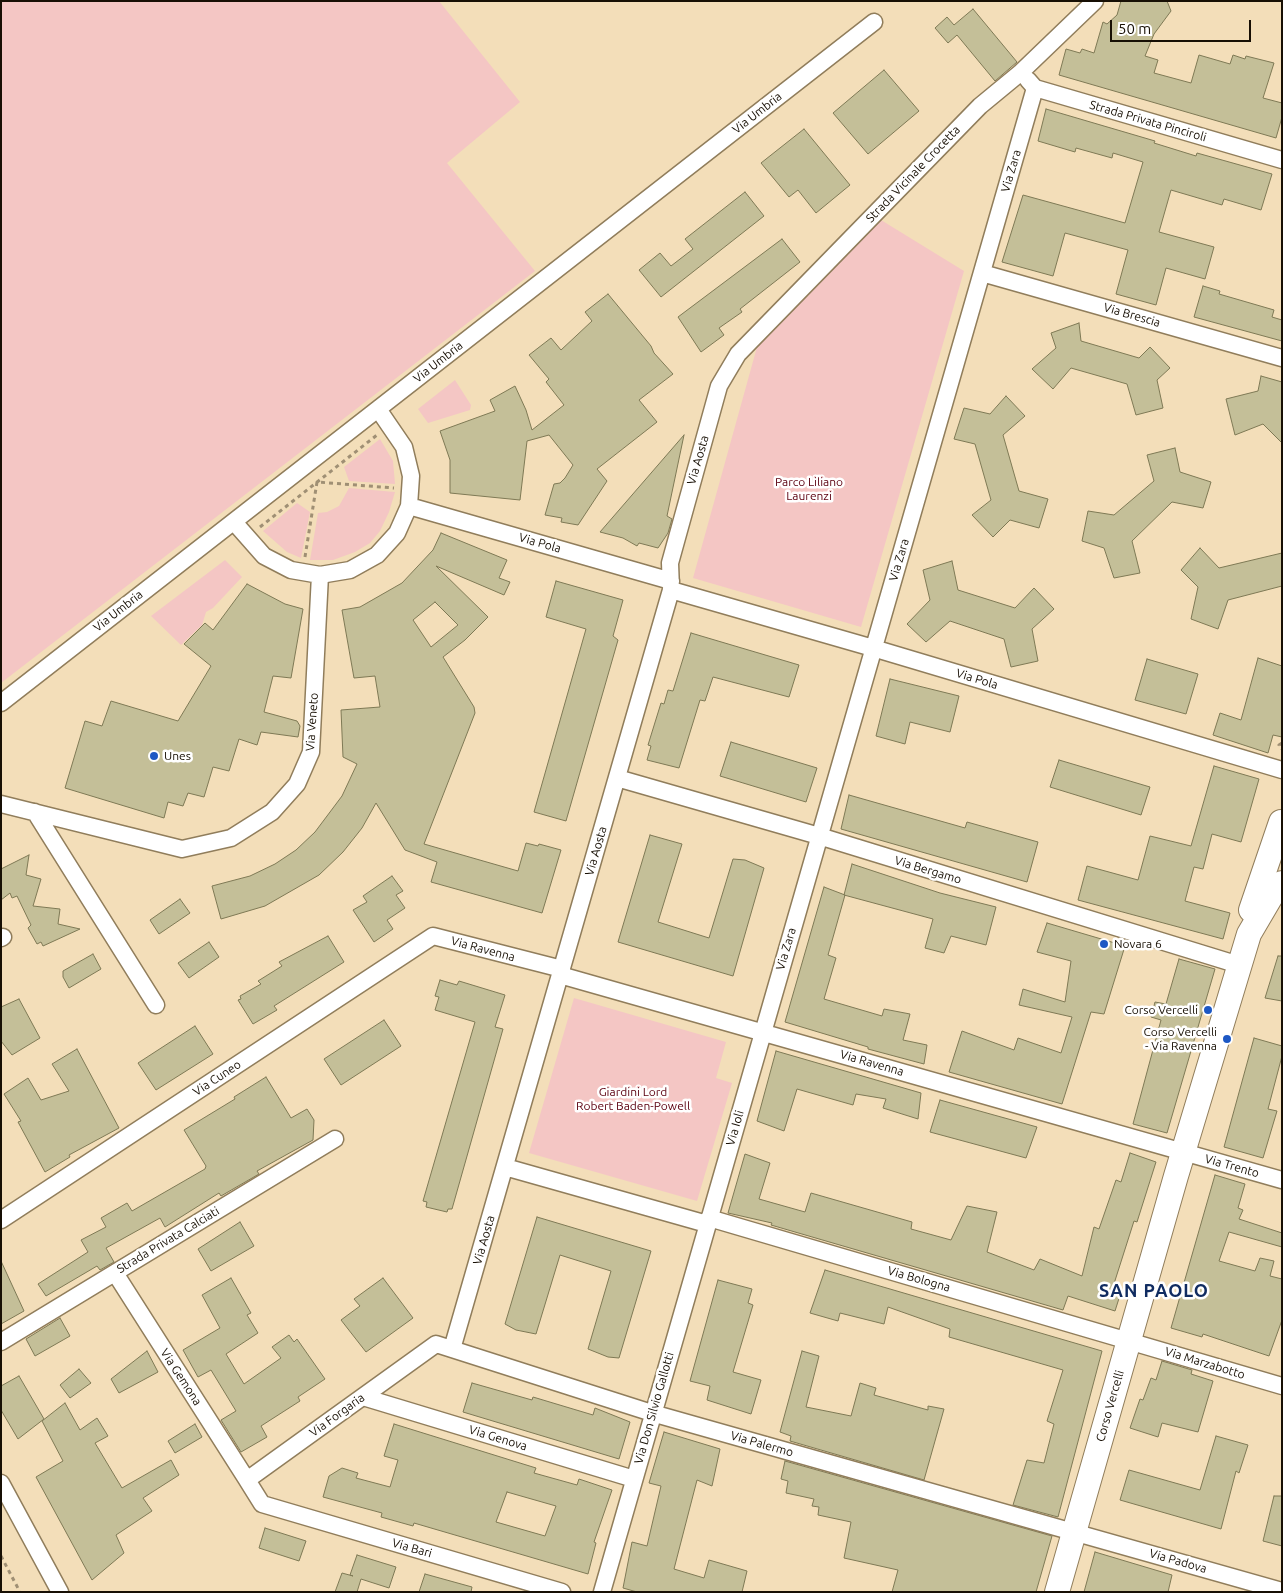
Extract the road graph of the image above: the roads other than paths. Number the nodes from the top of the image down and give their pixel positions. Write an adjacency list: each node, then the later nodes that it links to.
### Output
1 (1094, 1): 3 (street, Strada Vicinale Crocetta)
2 (874, 22): 9 (street, Via Umbria)
3 (1020, 72): 4 (street); 7 (street, Strada Vicinale Crocetta)
4 (1035, 88): 5 (street, Strada Privata Pinciroli); 6 (street, Via Zara)
5 (1282, 160)
6 (982, 273): 8 (street, Via Brescia); 14 (street, Via Zara)
7 (738, 354): 13 (street, Via Aosta)
8 (1282, 358)
9 (378, 409): 10 (street); 11 (street, Via Umbria)
10 (409, 506): 12 (street); 13 (street, Via Pola)
11 (234, 522): 12 (street); 15 (street, Via Umbria)
12 (320, 575): 19 (street, Via Veneto)
13 (671, 586): 14 (street, Via Pola); 17 (street, Via Aosta)
14 (873, 648): 16 (street, Via Pola); 22 (street, Via Zara)
15 (1, 703)
16 (1282, 770)
17 (617, 778): 22 (street, Via Bergamo); 27 (street, Via Aosta)
18 (1, 804): 19 (street, Via Veneto)
19 (35, 812): 28 (street)
20 (1282, 818): 21 (main road, Corso Vercelli)
21 (1282, 823): 24 (main road, Corso Vercelli)
22 (819, 836): 26 (street, Via Bergamo); 29 (street, Via Zara)
23 (1282, 884): 24 (main road, Corso Vercelli)
24 (1249, 934): 26 (main road, Corso Vercelli)
25 (433, 936): 27 (street, Via Ravenna); 34 (street, Via Cuneo)
26 (1239, 966): 31 (main road, Corso Vercelli)
27 (561, 972): 29 (street, Via Ravenna); 32 (street, Via Aosta)
28 (156, 1006)
29 (762, 1032): 31 (street, Via Ravenna); 35 (street, Via Ioli)
30 (335, 1139): 36 (street, Strada Privata Calciati)
31 (1183, 1151): 33 (street, Via Trento); 37 (main road, Corso Vercelli)
32 (504, 1167): 35 (street, Via Bologna); 39 (street, Via Aosta)
33 (1282, 1180)
34 (1, 1220)
35 (708, 1221): 37 (street, Via Bologna); 42 (street, Via Don Silvio Gallotti)
36 (114, 1273): 38 (street, Strada Privata Calciati); 44 (street, Via Gemona)
37 (1129, 1341): 40 (street, Via Marzabotto); 46 (main road, Corso Vercelli)
38 (1, 1342)
39 (452, 1349): 41 (street, Via Forgaria); 42 (street, Via Palermo)
40 (1282, 1386)
41 (363, 1397): 43 (street, Via Genova); 44 (street, Via Forgaria)
42 (652, 1413): 43 (street, Via Don Silvio Gallotti); 46 (street, Via Palermo)
43 (634, 1479): 50 (street, Via Don Silvio Gallotti)
44 (247, 1480): 49 (street, Via Bari)
45 (1, 1483): 48 (street)
46 (1074, 1532): 47 (street, Via Padova); 51 (main road, Corso Vercelli)
47 (1282, 1591)
48 (60, 1592)
49 (562, 1592)
50 (602, 1592)
51 (1057, 1592)

